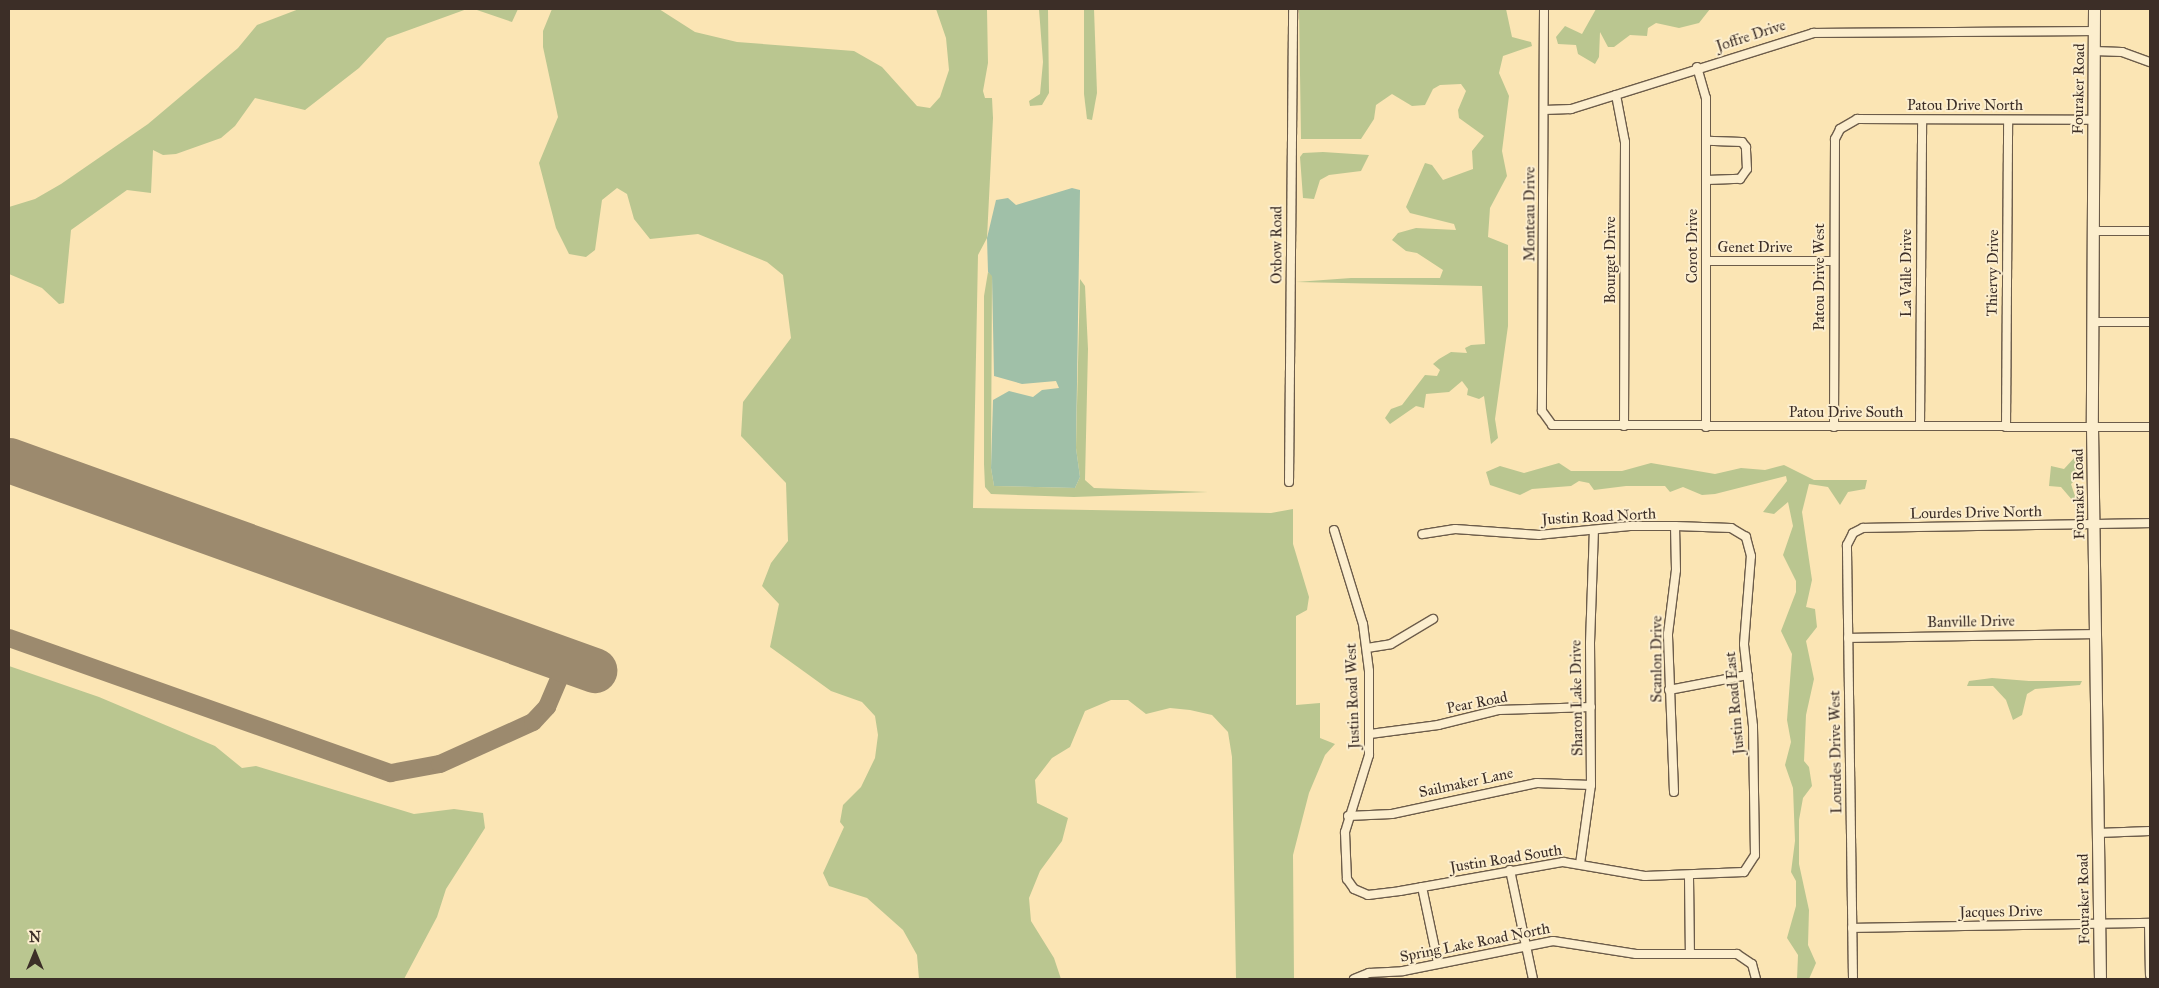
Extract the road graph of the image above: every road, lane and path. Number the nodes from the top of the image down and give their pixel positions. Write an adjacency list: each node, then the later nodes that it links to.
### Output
1 (1293, 9): 30 (street, Oxbow Road)
2 (1544, 9): 9 (street, Monteau Drive)
3 (2094, 9): 4 (main road, Fouraker Road)
4 (2094, 32): 5 (main road, Fouraker Road); 7 (street, Joffre Drive)
5 (2094, 51): 6 (street); 12 (main road, Fouraker Road)
6 (2150, 62)
7 (1698, 67): 8 (street, Joffre Drive); 14 (street, Corot Drive)
8 (1616, 94): 9 (street, Joffre Drive); 23 (street, Bourget Drive)
9 (1544, 110): 22 (street, Monteau Drive)
10 (1922, 120): 11 (street, Patou Drive North); 13 (street, Patou Drive North); 24 (street, La Valle Drive)
11 (2008, 120): 12 (street, Patou Drive North); 27 (street, Thiervy Drive)
12 (2093, 120): 16 (main road, Fouraker Road)
13 (1840, 128): 18 (street, Patou Drive West)
14 (1707, 141): 15 (street, Corot Drive); 15 (street)
15 (1707, 180): 19 (street, Corot Drive)
16 (2093, 231): 17 (street); 20 (main road, Fouraker Road)
17 (2150, 231)
18 (1834, 261): 19 (street, Genet Drive); 26 (street, Patou Drive West)
19 (1707, 262): 25 (street, Corot Drive)
20 (2093, 322): 21 (street); 28 (main road, Fouraker Road)
21 (2150, 322)
22 (1545, 420): 23 (street, Patou Drive South)
23 (1624, 426): 25 (street, Patou Drive South)
24 (1920, 426): 26 (street, Patou Drive South); 27 (street, Patou Drive South)
25 (1706, 427): 26 (street, Patou Drive South)
26 (1834, 427)
27 (2006, 427): 28 (street, Patou Drive South)
28 (2092, 427): 29 (street, Patou Drive South); 32 (main road, Fouraker Road)
29 (2150, 427)
30 (1289, 482)
31 (2150, 523): 32 (street, Lourdes Drive North)
32 (2094, 524): 34 (street, Lourdes Drive North); 40 (main road, Fouraker Road)
33 (1675, 526): 36 (street, Justin Road North); 38 (street, Justin Road North); 44 (street, Scanlon Drive)
34 (1859, 529): 41 (street, Lourdes Drive West)
35 (1334, 530): 42 (street, Justin Road West)
36 (1594, 531): 37 (street, Justin Road North); 45 (street, Sharon Lake Drive)
37 (1422, 534)
38 (1746, 537): 43 (street, Justin Road East)
39 (1433, 619): 42 (street)
40 (2095, 634): 41 (street, Banville Drive); 51 (main road, Fouraker Road)
41 (1848, 638): 60 (street, Lourdes Drive West)
42 (1367, 648): 46 (street, Justin Road West)
43 (1748, 675): 44 (street); 53 (street, Justin Road East)
44 (1669, 690): 48 (street, Scanlon Drive)
45 (1591, 707): 46 (street, Pear Road); 47 (street, Sharon Lake Drive)
46 (1370, 734): 49 (street, Justin Road West)
47 (1591, 785): 49 (street, Sailmaker Lane); 52 (street, Sharon Lake Drive)
48 (1674, 792)
49 (1348, 816): 57 (street, Justin Road West)
50 (2150, 831): 51 (street)
51 (2098, 833): 59 (main road, Fouraker Road)
52 (1580, 864): 54 (street, Justin Road South); 55 (street, Justin Road South)
53 (1750, 866): 55 (street, Justin Road South)
54 (1510, 870): 56 (street, Justin Road South); 61 (street)
55 (1689, 877): 62 (street)
56 (1422, 887): 57 (street, Justin Road South); 63 (street)
57 (1354, 889)
58 (2150, 924): 59 (street, Jacques Drive); 64 (street)
59 (2099, 925): 60 (street, Jacques Drive); 69 (main road, Fouraker Road)
60 (1852, 928): 68 (street, Lourdes Drive West)
61 (1525, 946): 62 (street, Spring Lake Road North); 63 (street, Spring Lake Road North); 66 (street)
62 (1690, 954): 67 (street, Spring Lake Road North)
63 (1438, 964): 65 (street, Spring Lake Road North)
64 (2150, 975)
65 (1354, 979)
66 (1533, 979)
67 (1756, 979)
68 (1853, 979)
69 (2100, 979)

